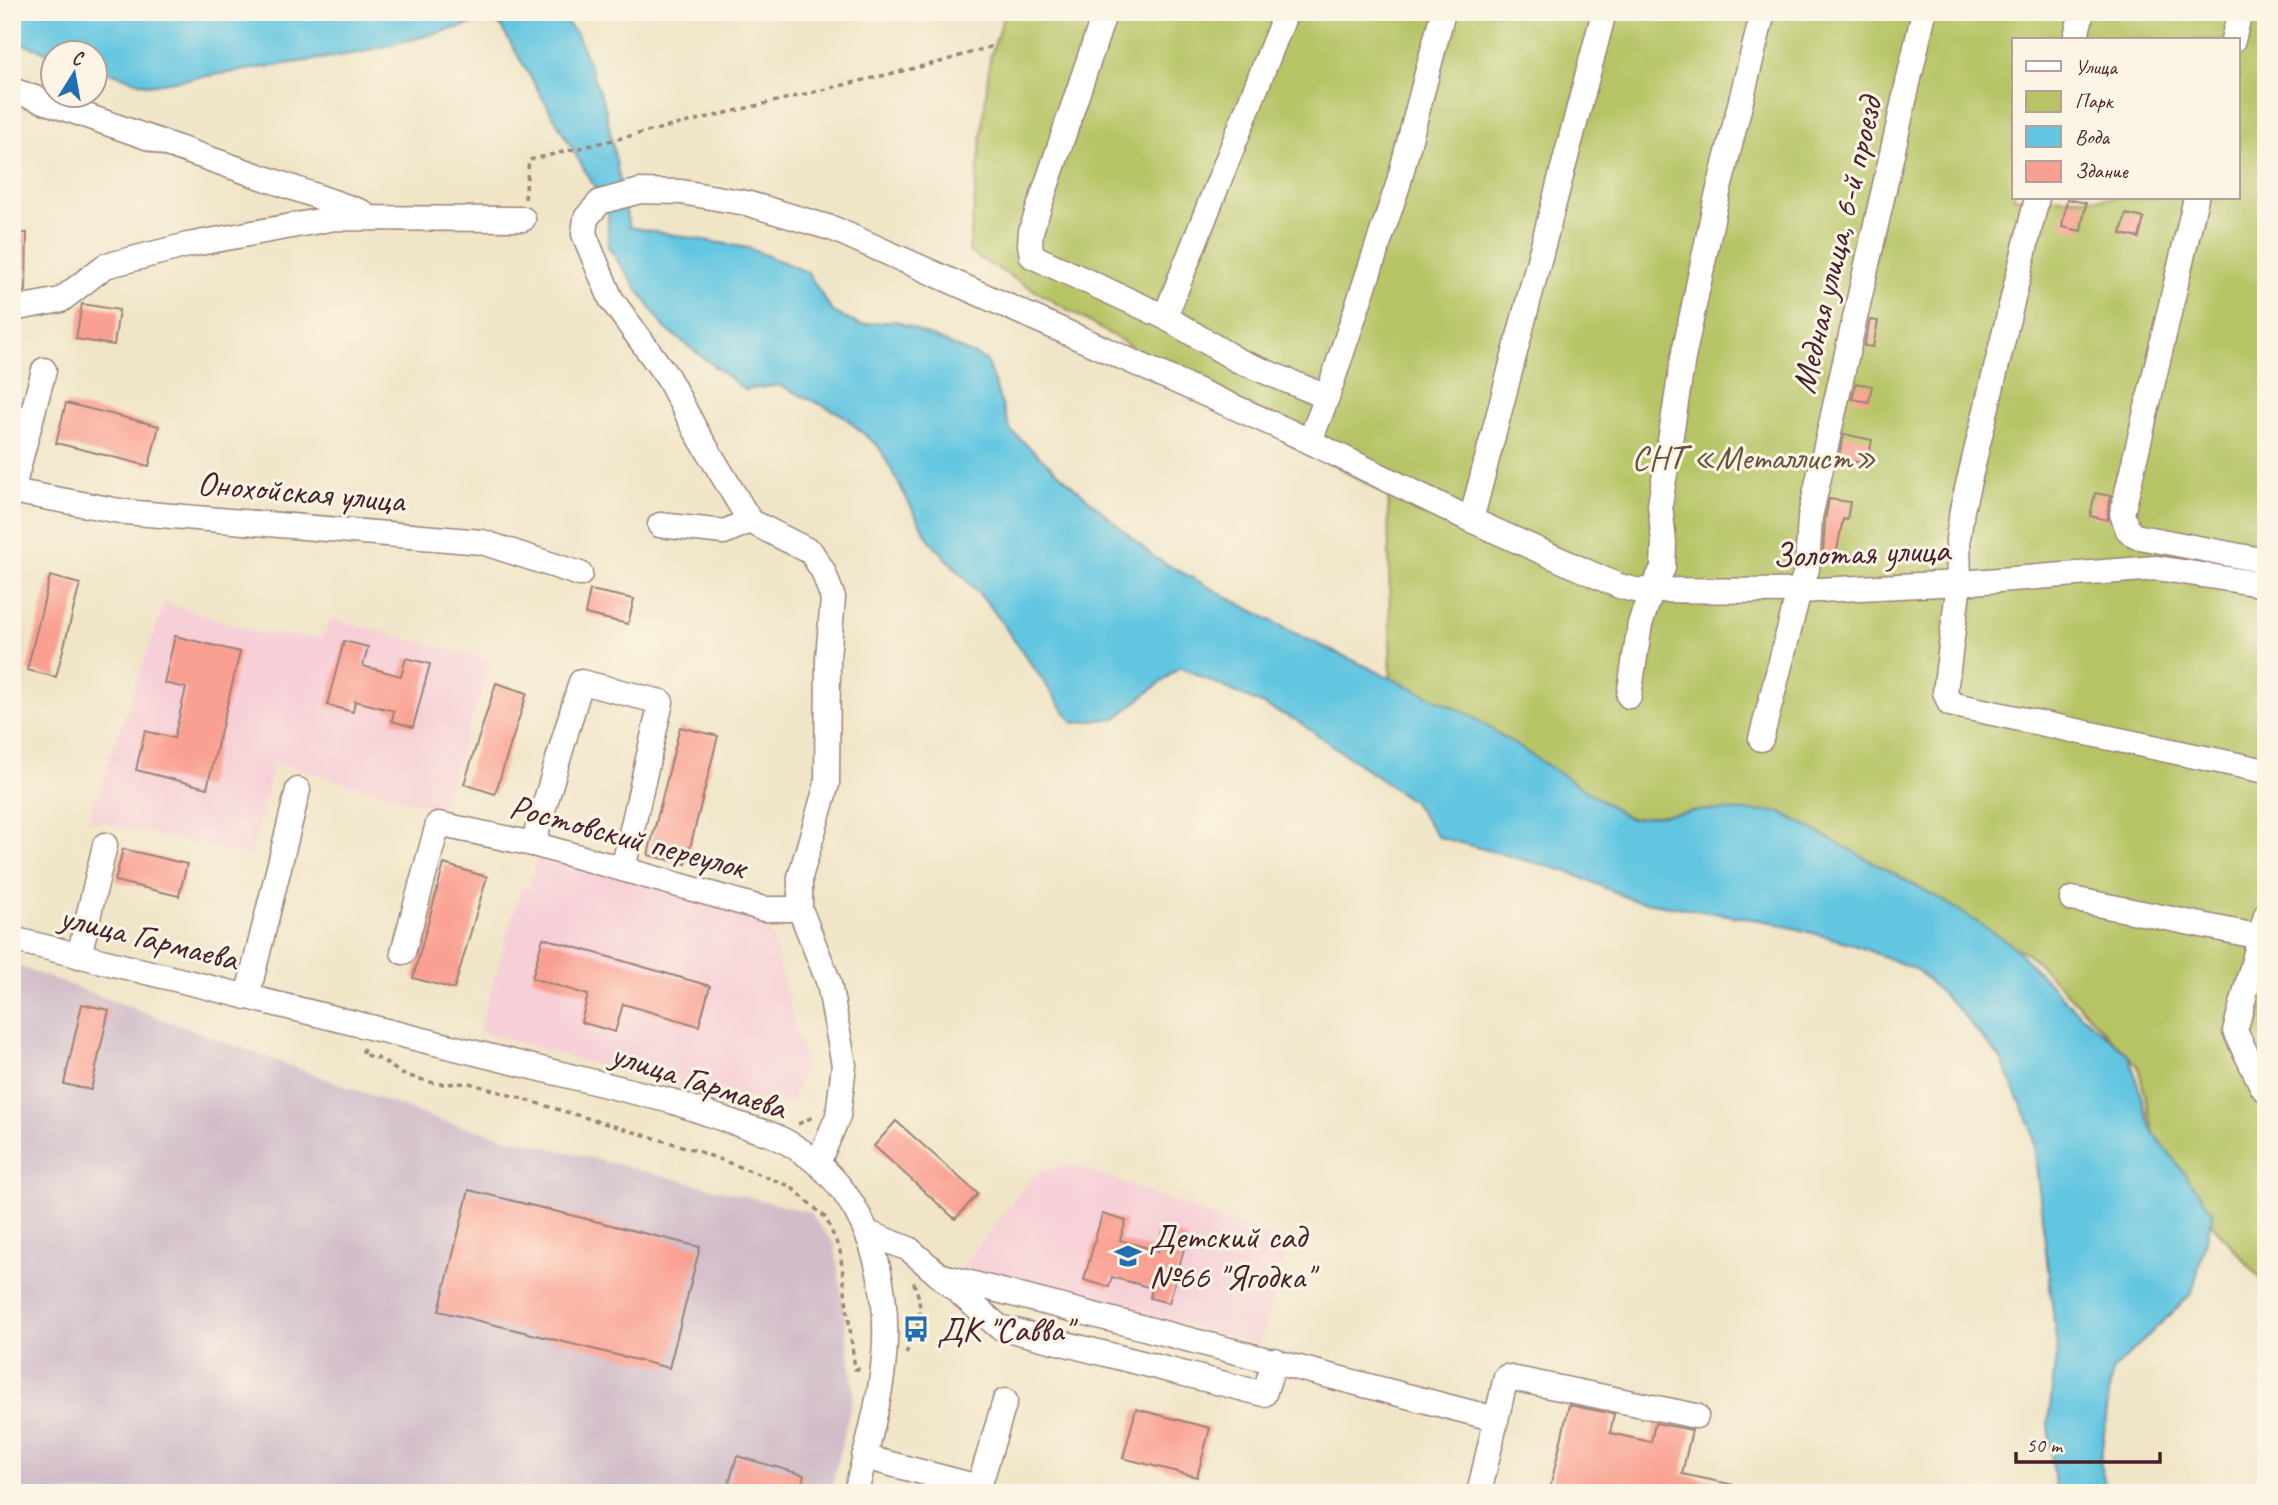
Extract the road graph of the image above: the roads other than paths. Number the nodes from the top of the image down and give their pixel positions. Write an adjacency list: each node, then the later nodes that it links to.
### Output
1 (1105, 12): 17 (street)
2 (1286, 12): 17 (street)
3 (1443, 12): 19 (street)
4 (1604, 12): 22 (street)
5 (1763, 12): 30 (street)
6 (1924, 12): 29 (street, Медная улица, 6-й проезд)
7 (2082, 12): 9 (street)
8 (2240, 12): 10 (street)
9 (2076, 38)
10 (2234, 38)
11 (12, 90): 14 (street)
12 (2037, 200): 27 (street)
13 (2196, 200): 25 (street)
14 (379, 218): 15 (street); 16 (street)
15 (523, 219)
16 (12, 309)
17 (1165, 317): 19 (street)
18 (44, 370): 21 (street)
19 (1327, 397): 20 (street)
20 (1310, 441): 22 (street, Золотая улица); 23 (street, Золотая улица)
21 (12, 491): 26 (street, Онохойская улица)
22 (1471, 520): 30 (street, Золотая улица)
23 (750, 521): 24 (street); 39 (street)
24 (660, 525)
25 (2266, 561)
26 (580, 574)
27 (1959, 583): 28 (street, Золотая улица); 29 (street, Золотая улица); 33 (street)
28 (2266, 585)
29 (1799, 591): 30 (street, Золотая улица); 32 (street, Медная улица, 6-й проезд)
30 (1651, 592): 31 (street)
31 (1629, 696)
32 (1760, 738)
33 (2266, 771)
34 (299, 790): 44 (street)
35 (533, 844): 37 (street, Ростовский переулок); 37 (street); 42 (street, Ростовский переулок)
36 (105, 845): 43 (street)
37 (624, 869): 39 (street, Ростовский переулок)
38 (2072, 898): 40 (street)
39 (800, 909): 46 (street)
40 (2264, 930): 45 (street)
41 (12, 939): 43 (street, улица Гармаева)
42 (402, 953)
43 (79, 956): 44 (street, улица Гармаева)
44 (247, 997): 46 (street, улица Гармаева)
45 (2266, 1089)
46 (818, 1163): 47 (street, улица Гармаева)
47 (869, 1233): 48 (street); 53 (street, улица Гармаева)
48 (939, 1275): 49 (street); 49 (street)
49 (1275, 1360): 52 (street)
50 (1005, 1401): 53 (street)
51 (1696, 1416): 52 (street)
52 (1496, 1419): 55 (street)
53 (864, 1457): 54 (street, улица Гармаева)
54 (856, 1493)
55 (1479, 1493)

